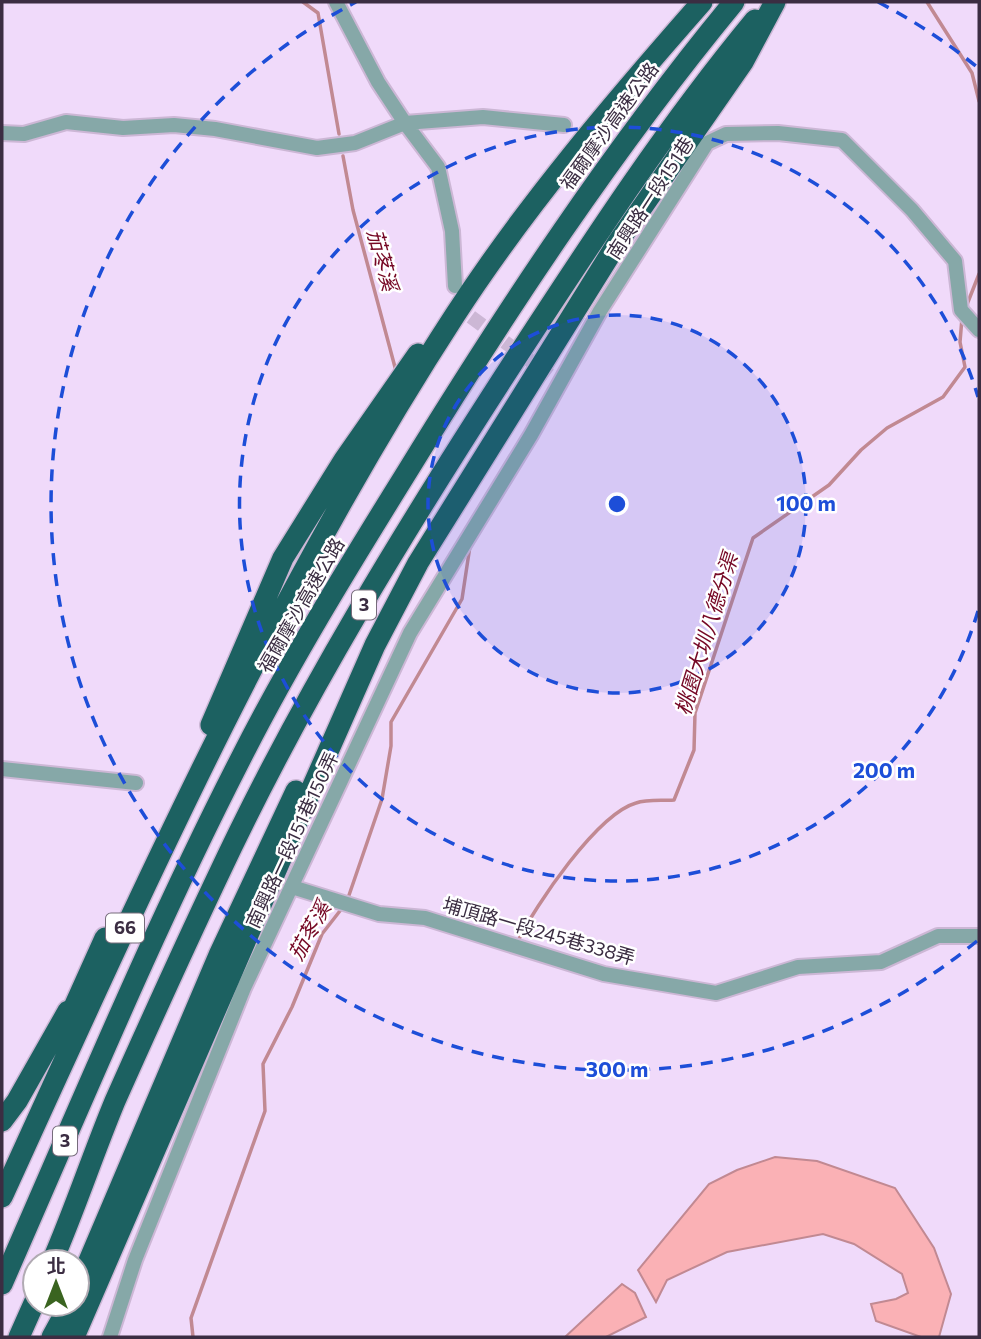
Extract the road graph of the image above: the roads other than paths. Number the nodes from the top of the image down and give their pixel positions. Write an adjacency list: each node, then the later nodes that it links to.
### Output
1 (336, 2): 5 (street)
2 (702, 2): 9 (highway)
3 (734, 2): 24 (highway, 福爾摩沙高速公路 / 3)
4 (773, 2): 12 (highway); 22 (highway, 3)
5 (405, 123): 6 (street); 7 (street); 8 (street)
6 (564, 125)
7 (2, 133)
8 (455, 286)
9 (456, 315): 17 (highway); 20 (highway, 66)
10 (979, 330): 11 (street, 南興路一段151巷)
11 (559, 382): 15 (street, 南興路一段151巷150弄)
12 (375, 645): 21 (highway); 23 (highway)
13 (2, 769): 14 (street)
14 (136, 783)
15 (292, 887): 16 (street, 埔頂路一段245巷338弄); 31 (street, 南興路一段151巷150弄)
16 (979, 936)
17 (79, 991): 18 (highway); 19 (highway)
18 (2, 1121)
19 (2, 1176)
20 (2, 1197)
21 (119, 1239): 29 (highway); 30 (highway)
22 (57, 1248)
23 (91, 1257)
24 (2, 1284)
25 (27, 1318): 27 (highway)
26 (62, 1318): 28 (highway)
27 (19, 1337)
28 (52, 1337)
29 (74, 1337)
30 (89, 1337)
31 (110, 1337)

